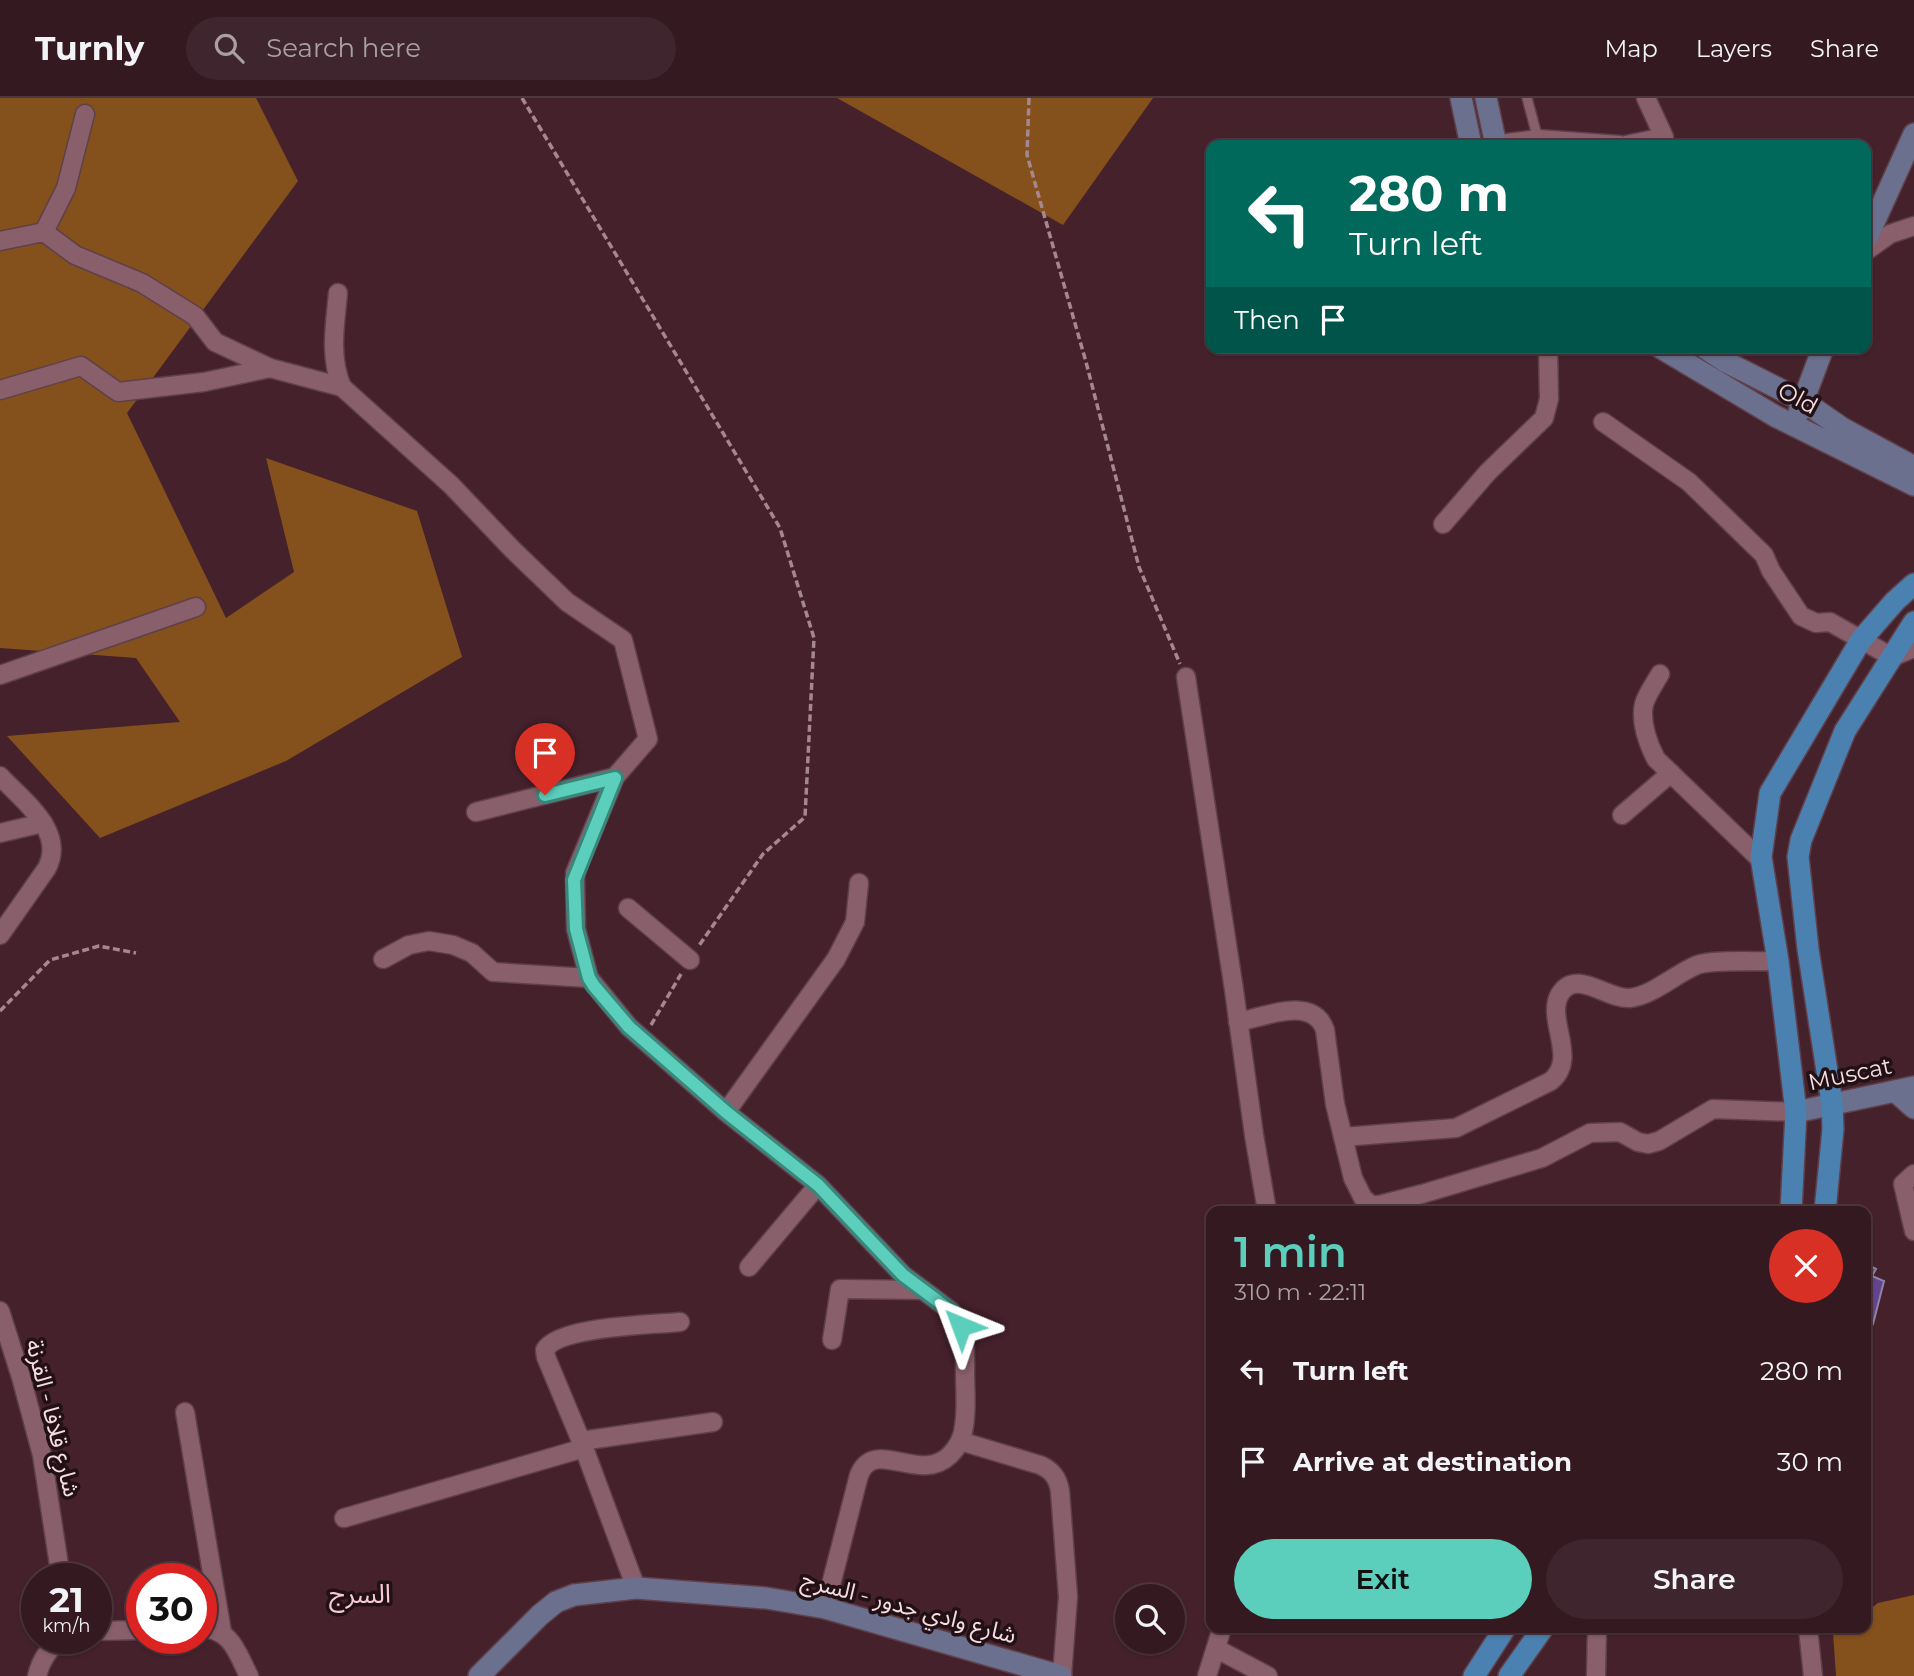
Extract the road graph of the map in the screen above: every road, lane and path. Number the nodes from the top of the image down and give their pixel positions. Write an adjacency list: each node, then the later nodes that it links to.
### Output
1 (522, 98): 56 (path)
2 (1029, 98): 42 (path)
3 (1461, 98): 10 (street)
4 (1486, 98): 11 (street)
5 (1527, 98): 9 (lane)
6 (1646, 98): 14 (street)
7 (85, 114): 17 (street)
8 (1914, 134): 16 (street)
9 (1538, 139): 12 (street); 13 (street)
10 (1470, 140)
11 (1494, 140)
12 (1531, 140)
13 (1552, 140)
14 (1650, 140)
15 (1914, 226): 19 (street)
16 (1871, 229)
17 (44, 232): 18 (street); 25 (street)
18 (0, 241)
19 (1871, 247)
20 (338, 293): 26 (street)
21 (1548, 354): 33 (street)
22 (1671, 354): 30 (street, Old)
23 (1714, 354): 28 (street, Old)
24 (1822, 354): 28 (street)
25 (270, 368): 26 (street); 27 (street)
26 (342, 387): 45 (street)
27 (0, 390)
28 (1803, 401): 30 (street); 31 (street, Old)
29 (1603, 422): 37 (street)
30 (1793, 425): 32 (street, Old)
31 (1914, 467)
32 (1914, 485)
33 (1443, 524)
34 (1914, 584): 37 (main road)
35 (196, 607): 41 (street)
36 (1914, 622): 39 (main road)
37 (1861, 640): 39 (street); 50 (main road)
38 (1914, 648): 39 (street)
39 (1892, 657): 63 (main road)
40 (1660, 674): 43 (street)
41 (0, 675)
42 (1186, 677): 60 (street)
43 (1671, 774): 47 (street); 50 (street)
44 (0, 776): 48 (street)
45 (615, 778): 46 (street); 58 (street)
46 (476, 812)
47 (1622, 815)
48 (43, 823): 49 (street); 53 (street)
49 (0, 833)
50 (1762, 862): 57 (main road)
51 (859, 883): 65 (street)
52 (628, 908): 56 (street)
53 (0, 934)
54 (136, 953): 59 (path)
55 (383, 959): 58 (street)
56 (690, 960): 61 (path)
57 (1778, 961): 66 (main road); 67 (street)
58 (589, 978): 61 (street)
59 (0, 1011)
60 (1238, 1022): 67 (street); 70 (street)
61 (643, 1038): 65 (street)
62 (1904, 1089): 63 (street, Muscat); 64 (street)
63 (1832, 1103): 66 (street, Muscat); 72 (main road)
64 (1914, 1108)
65 (726, 1112): 69 (street)
66 (1796, 1112): 67 (street); 71 (main road)
67 (1343, 1137)
68 (1914, 1174): 73 (street)
69 (818, 1185): 74 (street); 75 (street)
70 (1266, 1206)
71 (1791, 1206)
72 (1825, 1206)
73 (1914, 1231)
74 (749, 1267)
75 (923, 1290): 78 (street); 81 (street)
76 (0, 1311): 84 (street, شارع قلافا - القرنة)
77 (680, 1322): 82 (street)
78 (832, 1340)
79 (185, 1412): 88 (street)
80 (713, 1422): 82 (street)
81 (960, 1441): 86 (street); 99 (street)
82 (583, 1445): 83 (street); 85 (street)
83 (344, 1518)
84 (59, 1563)
85 (636, 1588): 86 (street, شارع وادي جدور - السرج); 98 (street, شارع وادي جدور - السرج)
86 (825, 1608): 99 (street, شارع وادي جدور - السرج)
87 (217, 1631): 88 (street)
88 (222, 1632): 97 (street)
89 (1221, 1633): 94 (street)
90 (1502, 1633): 102 (main road)
91 (1539, 1633): 103 (main road)
92 (1597, 1633): 104 (street)
93 (1809, 1633): 105 (street)
94 (1217, 1649): 100 (street); 101 (street)
95 (47, 1654): 96 (street)
96 (37, 1676)
97 (249, 1676)
98 (479, 1676)
99 (1062, 1676)
100 (1207, 1676)
101 (1268, 1676)
102 (1474, 1676)
103 (1510, 1676)
104 (1596, 1676)
105 (1813, 1676)

